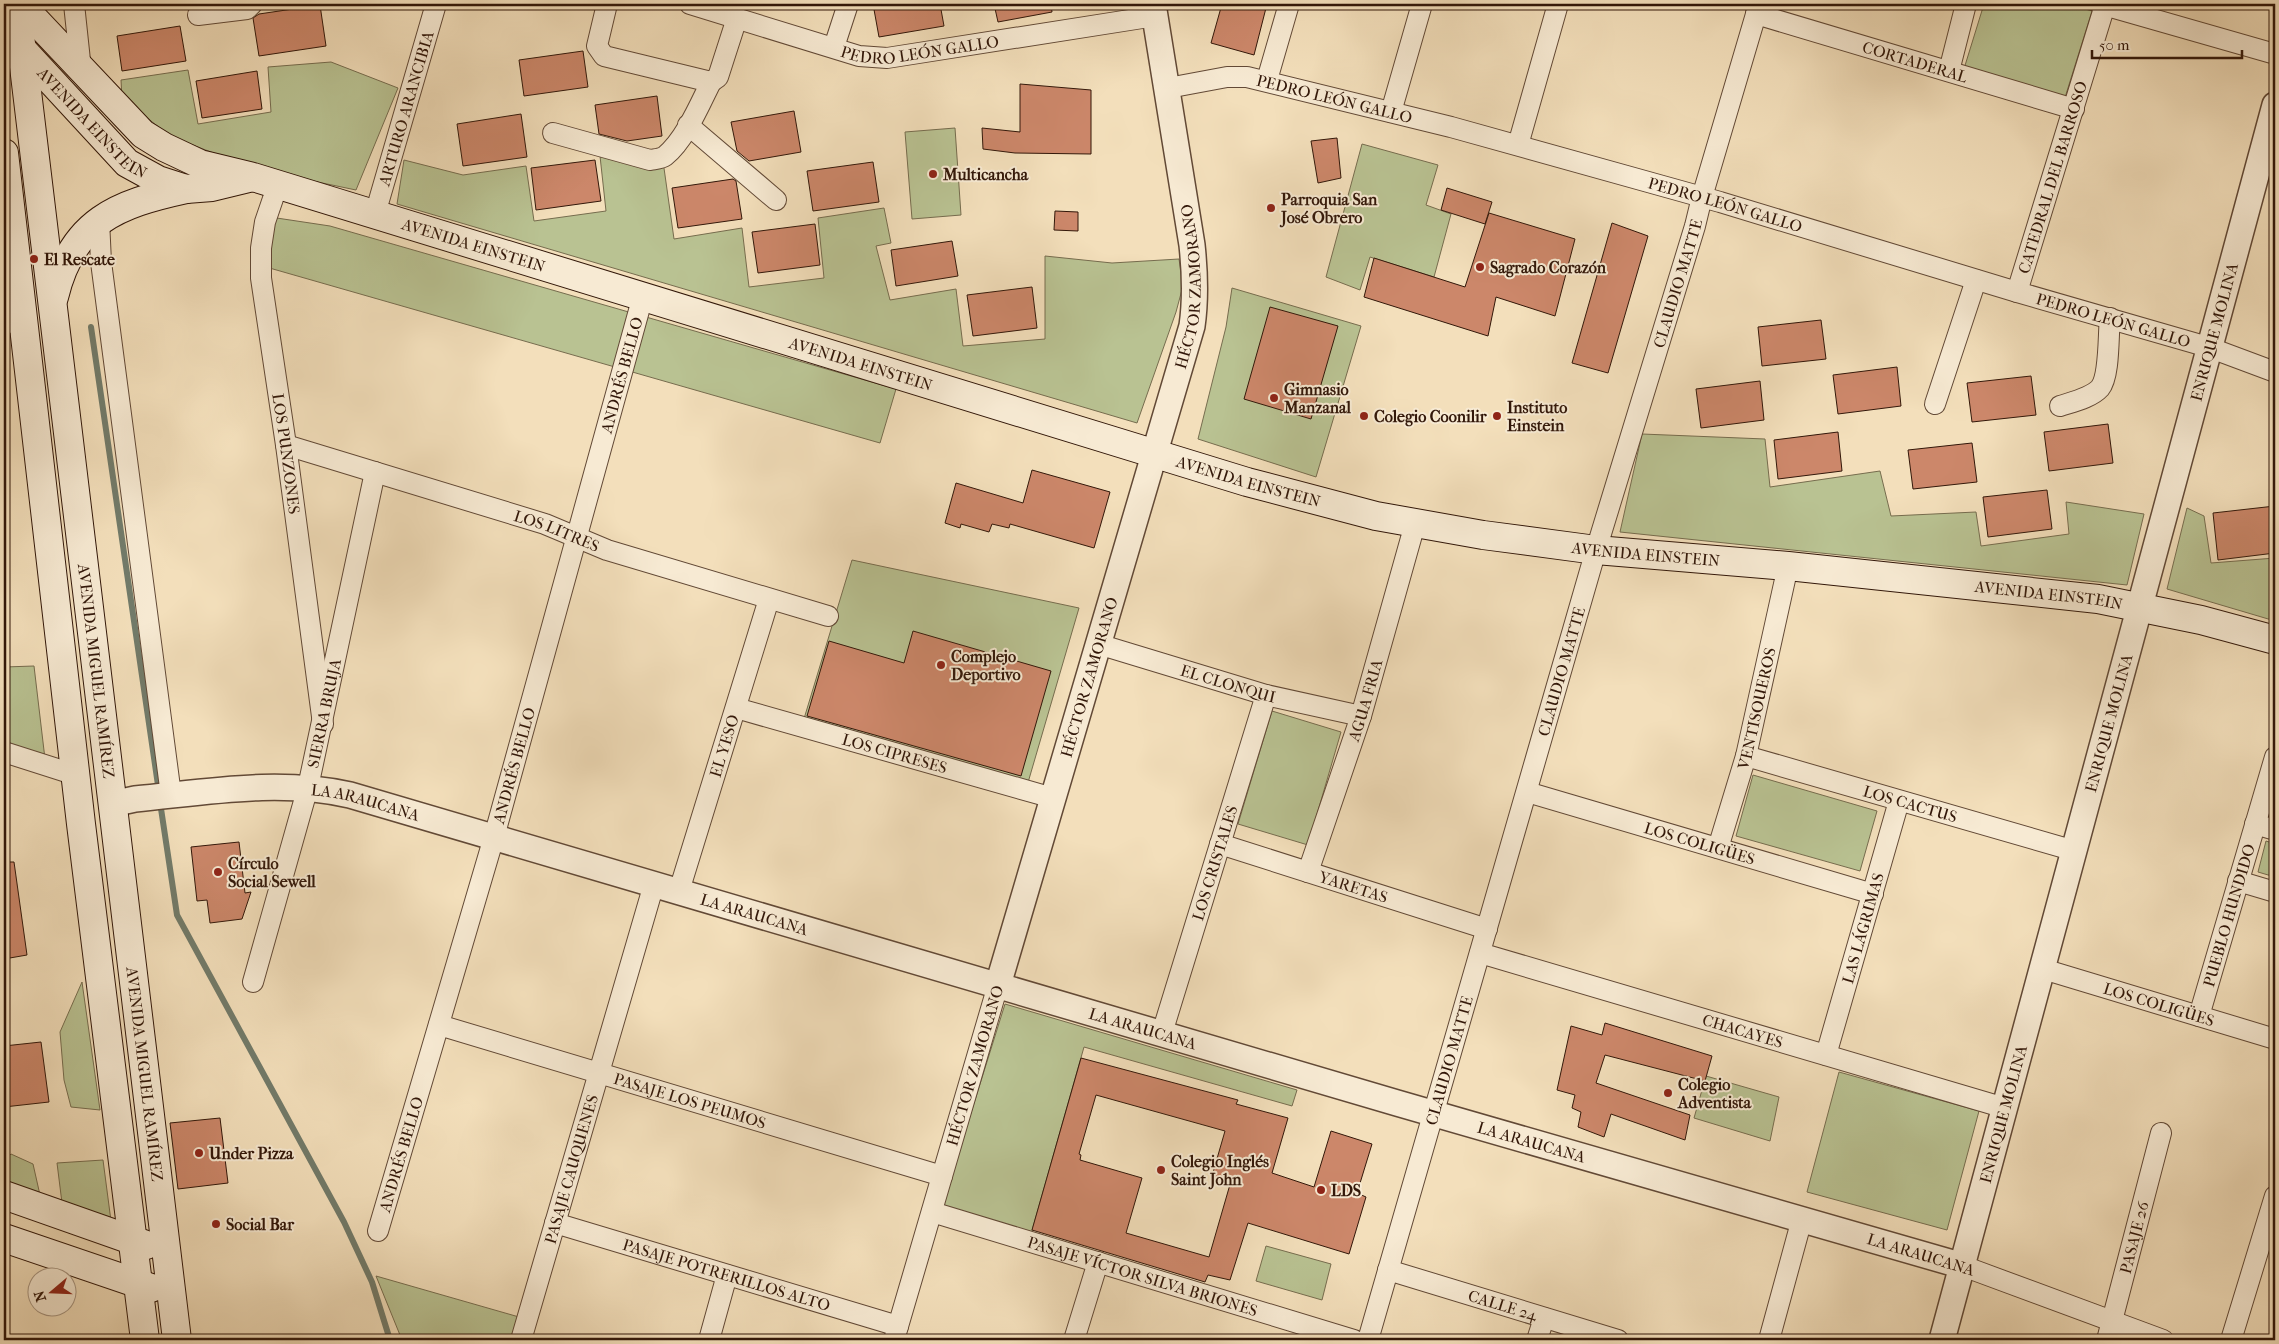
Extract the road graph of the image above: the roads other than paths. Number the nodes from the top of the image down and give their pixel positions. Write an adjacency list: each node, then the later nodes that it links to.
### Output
1 (15, 4): 18 (main road, AVENIDA MIGUEL RAMÍREZ)
2 (20, 4): 21 (main road, AVENIDA EINSTEIN)
3 (74, 4): 21 (street)
4 (252, 4): 16 (street)
5 (436, 4): 37 (street, ARTURO ARANCIBIA)
6 (607, 4): 24 (street)
7 (690, 4): 17 (street, PEDRO LEÓN GALLO)
8 (848, 4): 19 (street)
9 (1289, 4): 23 (street)
10 (1422, 4): 28 (street)
11 (1558, 4): 31 (street)
12 (1966, 4): 22 (street)
13 (2102, 5): 20 (street); 27 (street, CATEDRAL DEL BARROSO)
14 (1757, 9): 22 (street, CORTADERAL); 35 (street, CLAUDIO MATTE)
15 (1154, 10): 19 (street, PEDRO LEÓN GALLO); 25 (street, HÉCTOR ZAMORANO)
16 (198, 15)
17 (738, 18): 19 (street, PEDRO LEÓN GALLO); 24 (street)
18 (13, 40): 34 (main road, AVENIDA EINSTEIN); 42 (main road, AVENIDA MIGUEL RAMÍREZ)
19 (834, 47)
20 (2275, 54)
21 (81, 70): 33 (main road, AVENIDA EINSTEIN)
22 (1949, 71): 27 (street, CORTADERAL)
23 (1267, 80): 25 (street, PEDRO LEÓN GALLO); 28 (street, PEDRO LEÓN GALLO)
24 (712, 82): 29 (street)
25 (1168, 88): 50 (street, HÉCTOR ZAMORANO)
26 (2275, 105): 45 (street, ENRIQUE MOLINA)
27 (2074, 109): 40 (street, CATEDRAL DEL BARROSO)
28 (1391, 112): 31 (street, PEDRO LEÓN GALLO)
29 (688, 125): 30 (street); 36 (street)
30 (553, 133)
31 (1518, 145): 35 (street, PEDRO LEÓN GALLO)
32 (4, 153): 44 (main road, AVENIDA MIGUEL RAMÍREZ)
33 (265, 180): 34 (main road, AVENIDA EINSTEIN); 37 (main road, AVENIDA EINSTEIN); 49 (street, LOS PUNZONES)
34 (186, 190): 38 (main road)
35 (1702, 197): 39 (street, PEDRO LEÓN GALLO); 54 (street, CLAUDIO MATTE)
36 (776, 200)
37 (375, 214): 41 (main road, AVENIDA EINSTEIN)
38 (99, 220): 42 (main road); 71 (street)
39 (1976, 280): 40 (street, PEDRO LEÓN GALLO); 47 (street)
40 (2017, 292): 43 (street, PEDRO LEÓN GALLO)
41 (644, 296): 50 (main road, AVENIDA EINSTEIN); 53 (street, ANDRÉS BELLO)
42 (52, 308): 74 (main road, AVENIDA MIGUEL RAMÍREZ)
43 (2110, 318): 45 (street, PEDRO LEÓN GALLO); 48 (street)
44 (13, 323): 68 (main road, AVENIDA MIGUEL RAMÍREZ)
45 (2208, 347): 46 (street, PEDRO LEÓN GALLO); 57 (street, ENRIQUE MOLINA)
46 (2275, 372)
47 (1935, 404)
48 (2060, 406)
49 (286, 445): 51 (street, LOS LITRES); 64 (street, LOS PUNZONES)
50 (1153, 453): 52 (main road, AVENIDA EINSTEIN); 60 (street, HÉCTOR ZAMORANO)
51 (375, 472): 53 (street, LOS LITRES); 64 (street, SIERRA BRUJA)
52 (1415, 524): 54 (main road, AVENIDA EINSTEIN); 63 (street, AGUA FRIA)
53 (577, 537): 56 (street, LOS LITRES); 77 (street, ANDRÉS BELLO)
54 (1596, 550): 55 (main road, AVENIDA EINSTEIN); 70 (street, CLAUDIO MATTE)
55 (1788, 566): 57 (main road, AVENIDA EINSTEIN); 66 (street, VENTISOUEROS)
56 (769, 599): 58 (street, LOS LITRES); 62 (street, EL YESO)
57 (2141, 607): 59 (main road, AVENIDA EINSTEIN); 80 (street, ENRIQUE MOLINA)
58 (828, 616)
59 (2275, 640)
60 (1098, 644): 61 (street, EL CLONQUI); 72 (street, HÉCTOR ZAMORANO)
61 (1266, 695): 63 (street, EL CLONQUI); 78 (street, LOS CRISTALES)
62 (736, 708): 72 (street, LOS CIPRESES); 84 (street, EL YESO)
63 (1361, 716): 81 (street, AGUA FRIA)
64 (323, 724): 69 (street, SIERRA BRUJA)
65 (4, 752): 68 (street)
66 (1746, 756): 73 (street, LOS CACTUS); 79 (street, VENTISOUEROS)
67 (2275, 757): 75 (street, PUEBLO HUNDIDO)
68 (76, 775): 109 (main road, AVENIDA MIGUEL RAMÍREZ)
69 (308, 787): 71 (street, LA ARAUCANA); 77 (street, LA ARAUCANA); 90 (street, SIERRA BRUJA)
70 (1527, 792): 79 (street, LOS COLIGÜES); 87 (street, CLAUDIO MATTE)
71 (159, 797): 74 (street, LA ARAUCANA)
72 (1053, 798): 91 (street, HÉCTOR ZAMORANO)
73 (1900, 801): 80 (street, LOS CACTUS); 86 (street, LAS LÁGRIMAS)
74 (112, 804): 110 (main road, AVENIDA MIGUEL RAMÍREZ)
75 (2255, 824): 76 (street); 82 (street, PUEBLO HUNDIDO)
76 (2275, 830)
77 (494, 837): 83 (street, LA ARAUCANA); 93 (street, ANDRÉS BELLO)
78 (1220, 844): 81 (street, YARETAS); 94 (street, LOS CRISTALES)
79 (1718, 848): 86 (street, LOS COLIGÜES)
80 (2075, 851): 89 (street, ENRIQUE MOLINA)
81 (1308, 872): 87 (street, YARETAS)
82 (2238, 881): 85 (street); 92 (street, PUEBLO HUNDIDO)
83 (654, 884): 84 (street, LA ARAUCANA); 97 (street, PASAJE CAUQUENES)
84 (678, 891): 91 (street, LA ARAUCANA)
85 (2275, 892)
86 (1872, 894): 96 (street, LAS LÁGRIMAS)
87 (1487, 929): 88 (street, CLAUDIO MATTE)
88 (1480, 953): 96 (street, CHACAYES); 99 (street, CLAUDIO MATTE)
89 (2043, 969): 92 (street, LOS COLIGÜES); 98 (street, ENRIQUE MOLINA)
90 (253, 982)
91 (998, 985): 94 (street, LA ARAUCANA); 101 (street, HÉCTOR ZAMORANO)
92 (2199, 1016): 95 (street, LOS COLIGÜES)
93 (439, 1025): 97 (street, PASAJE LOS PEUMOS); 107 (street, ANDRÉS BELLO)
94 (1162, 1033): 99 (street, LA ARAUCANA)
95 (2275, 1039)
96 (1826, 1055): 98 (street, CHACAYES)
97 (599, 1073): 101 (street, PASAJE LOS PEUMOS); 106 (street, PASAJE CAUQUENES)
98 (2005, 1108): 112 (street, ENRIQUE MOLINA)
99 (1434, 1112): 105 (street, LA ARAUCANA); 113 (street, CLAUDIO MATTE)
100 (2162, 1133): 118 (street, PASAJE 26)
101 (942, 1176): 104 (street, HÉCTOR ZAMORANO)
102 (4, 1194): 109 (main road)
103 (2275, 1196): 133 (street)
104 (932, 1212): 111 (street, PASAJE VÍCTOR SILVA BRIONES); 119 (street, HÉCTOR ZAMORANO)
105 (1802, 1219): 112 (street, LA ARAUCANA); 129 (street)
106 (555, 1223): 114 (street, PASAJE POTRERILLOS ALTO); 122 (street, PASAJE CAUQUENES)
107 (378, 1232)
108 (4, 1238): 115 (main road)
109 (131, 1239): 110 (main road); 115 (main road, AVENIDA MIGUEL RAMÍREZ)
110 (166, 1254): 116 (main road, AVENIDA MIGUEL RAMÍREZ)
111 (1098, 1262): 124 (street); 125 (street, PASAJE VÍCTOR SILVA BRIONES)
112 (1963, 1266): 118 (street, LA ARAUCANA); 130 (street, ENRIQUE MOLINA)
113 (1388, 1270): 117 (street, CALLE 24); 126 (street, CLAUDIO MATTE)
114 (727, 1274): 119 (street, PASAJE POTRERILLOS ALTO); 123 (street)
115 (136, 1283): 116 (main road); 120 (main road, AVENIDA MIGUEL RAMÍREZ)
116 (170, 1294): 121 (main road, AVENIDA MIGUEL RAMÍREZ)
117 (1544, 1318): 127 (street); 128 (street, CALLE 24)
118 (2112, 1321): 131 (street, PASAJE 26); 132 (street, LA ARAUCANA)
119 (896, 1333)
120 (145, 1340)
121 (177, 1340)
122 (520, 1340)
123 (709, 1340)
124 (1074, 1340)
125 (1354, 1340)
126 (1368, 1340)
127 (1537, 1340)
128 (1615, 1340)
129 (1769, 1340)
130 (1942, 1340)
131 (2107, 1340)
132 (2163, 1340)
133 (2231, 1340)

